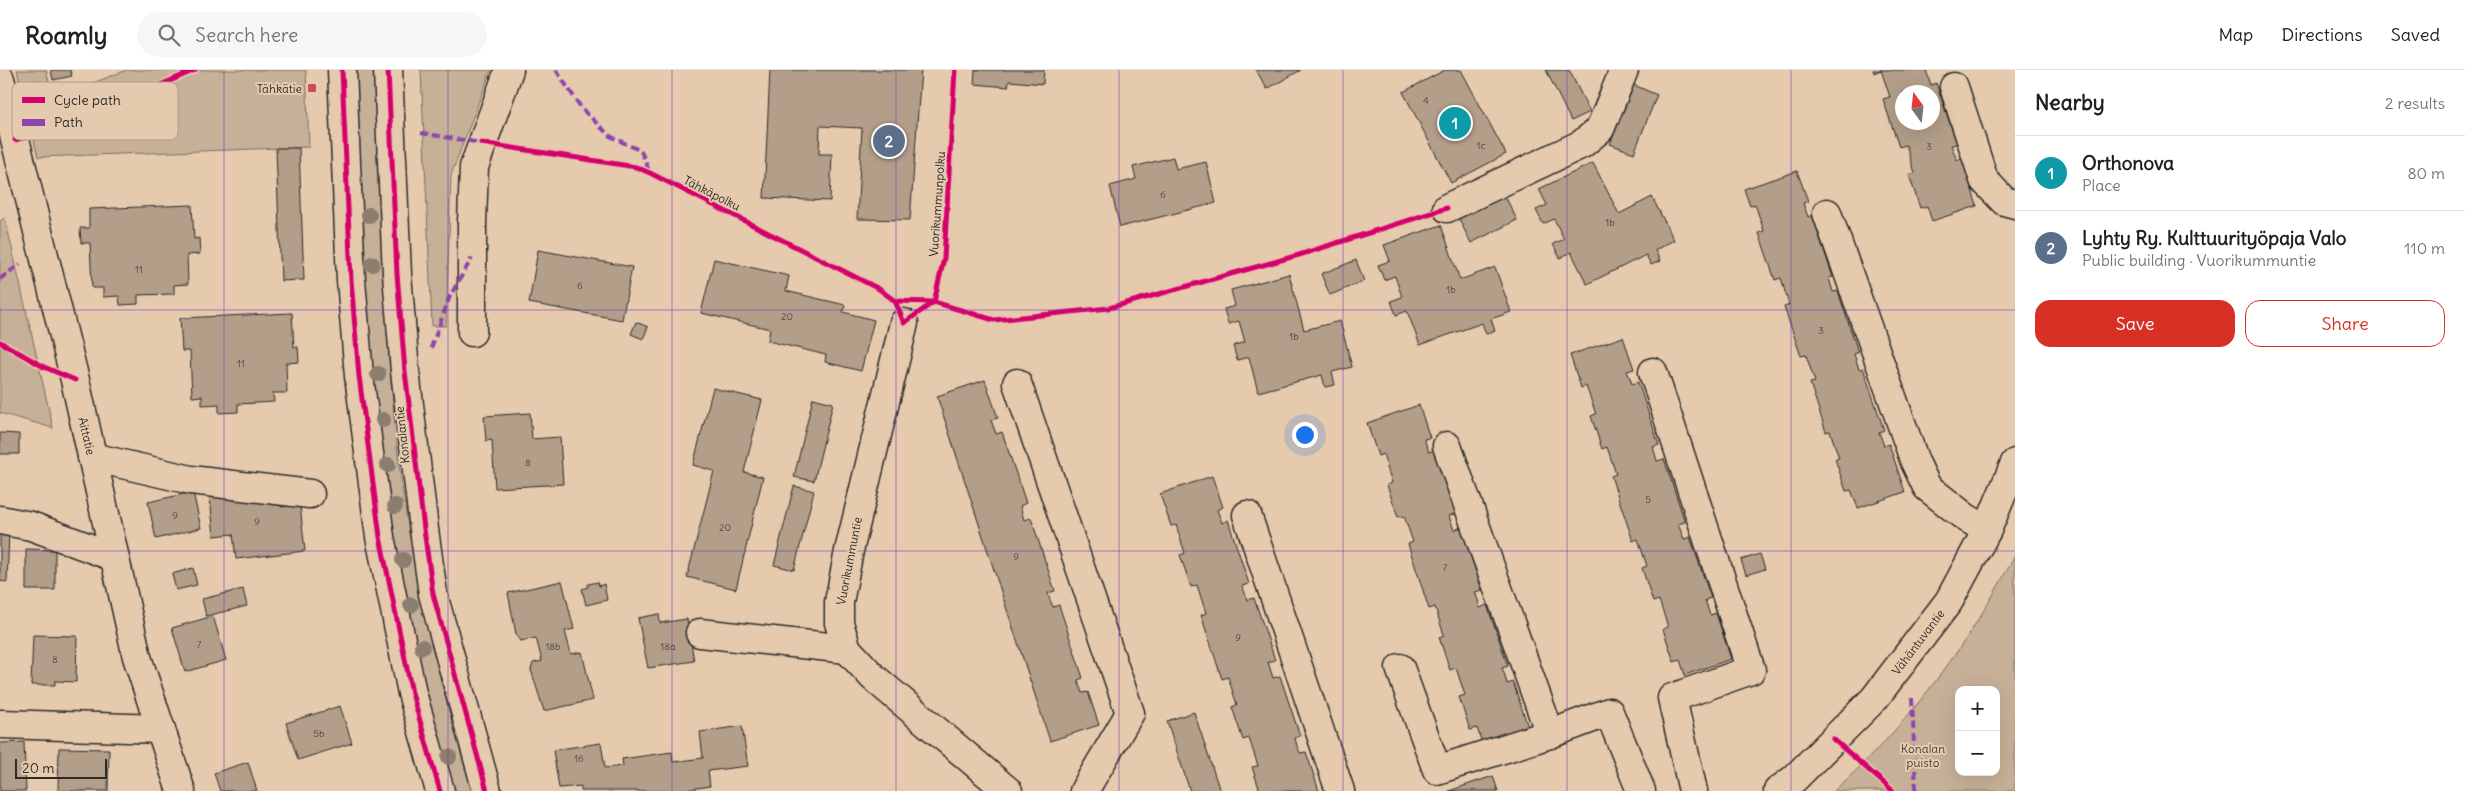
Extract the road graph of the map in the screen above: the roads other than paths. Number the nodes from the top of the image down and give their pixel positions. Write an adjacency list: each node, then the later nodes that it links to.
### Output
1 (342, 70): 31 (street)
2 (388, 70): 32 (street, Konalantie)
3 (509, 70): 13 (street)
4 (1624, 70): 10 (street)
5 (0, 79): 7 (street, Aittatie)
6 (1954, 87): 9 (street)
7 (12, 128)
8 (15, 140): 17 (street, Aittatie)
9 (2015, 204)
10 (1447, 208)
11 (1826, 213): 22 (street)
12 (904, 323): 25 (street, Vuorikummuntie)
13 (472, 332)
14 (1653, 372): 37 (street)
15 (1017, 383): 34 (street)
16 (1447, 446): 29 (street)
17 (92, 457): 19 (street); 23 (street, Aittatie)
18 (2015, 463): 22 (street, Vähäntuvantie)
19 (310, 494)
20 (1247, 515): 35 (street)
21 (0, 520): 23 (street)
22 (1988, 530): 38 (street, Vähäntuvantie)
23 (114, 557): 28 (street, Aittatie)
24 (700, 633): 25 (street)
25 (847, 649): 33 (street, Vuorikummuntie)
26 (1400, 668): 29 (street)
27 (0, 724): 28 (street)
28 (161, 729): 30 (street, Aittatie)
29 (1550, 734): 36 (street)
30 (181, 791)
31 (440, 791)
32 (487, 791)
33 (1008, 791)
34 (1084, 791)
35 (1340, 791)
36 (1641, 791)
37 (1693, 791)
38 (1778, 791)

